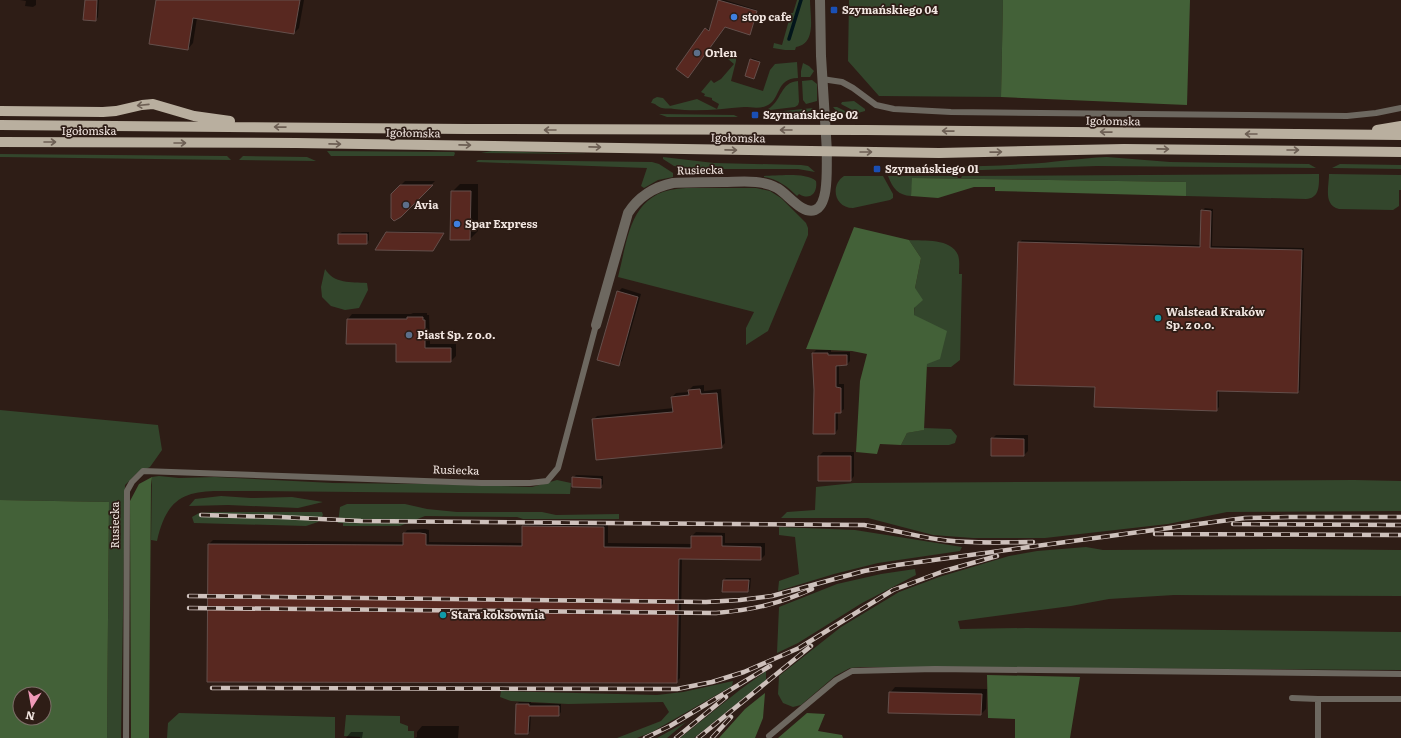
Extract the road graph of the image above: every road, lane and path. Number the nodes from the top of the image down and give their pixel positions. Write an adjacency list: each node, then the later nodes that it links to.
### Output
1 (820, 0): 2 (street)
2 (822, 79): 3 (lane); 8 (street)
3 (1401, 108)
4 (0, 111): 7 (main road, one-way to 4)
5 (0, 125): 7 (main road, Igołomska)
6 (1401, 126): 9 (main road)
7 (264, 127): 8 (main road, Igołomska, one-way to 7)
8 (825, 130): 9 (main road, Igołomska, one-way to 8); 13 (street)
9 (1346, 135): 10 (main road, Igołomska)
10 (1401, 135)
11 (0, 143): 13 (main road, Igołomska, one-way to 13)
12 (1347, 151): 13 (main road, Igołomska, one-way to 12); 14 (main road, Igołomska); 15 (main road)
13 (826, 152): 16 (street, Rusiecka)
14 (1401, 152)
15 (1401, 158)
16 (596, 325): 22 (lane, Rusiecka)
17 (1401, 674): 21 (lane)
18 (1292, 698): 19 (lane)
19 (1318, 698): 20 (lane); 23 (lane)
20 (1401, 699)
21 (770, 736)
22 (126, 738)
23 (1318, 738)

